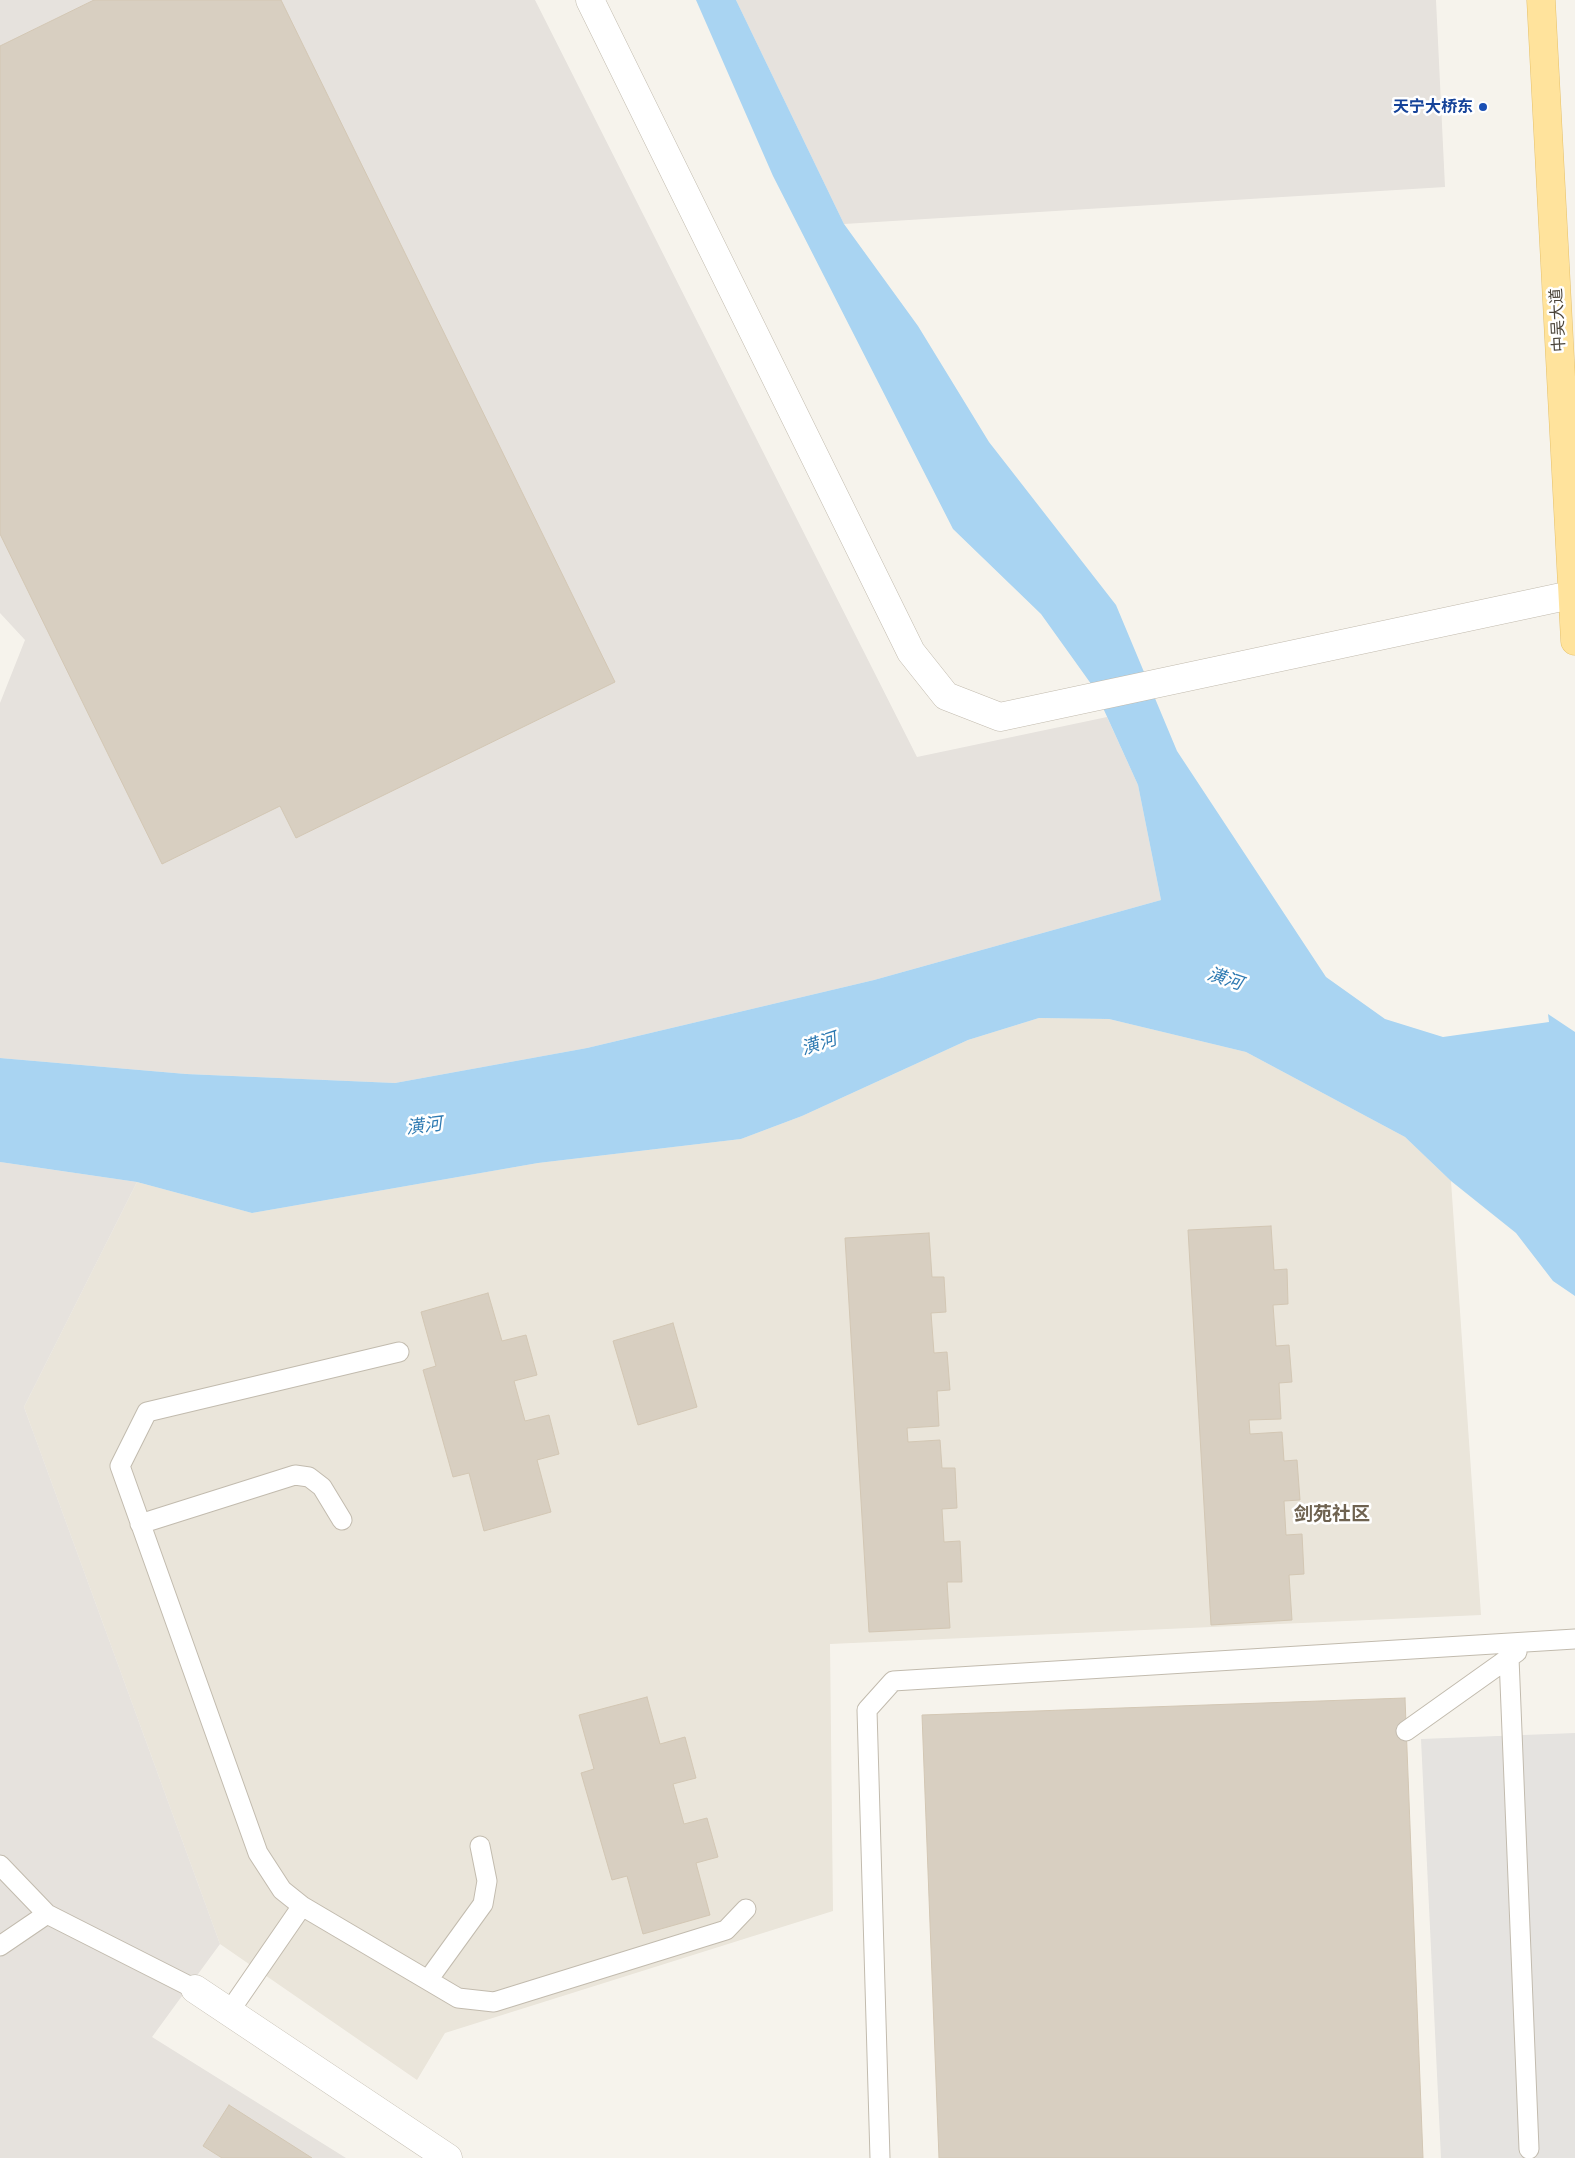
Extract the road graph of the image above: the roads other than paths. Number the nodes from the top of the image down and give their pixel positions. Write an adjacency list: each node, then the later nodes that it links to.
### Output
1 (590, 0): 3 (street)
2 (1542, 0): 3 (main road, 中吴大道)
3 (1571, 595): 4 (main road, 中吴大道)
4 (1575, 641)
5 (398, 1352): 7 (lane)
6 (342, 1520): 7 (lane)
7 (140, 1524): 14 (lane)
8 (1575, 1639): 9 (lane)
9 (1531, 1642): 10 (lane); 23 (lane)
10 (1509, 1658): 11 (lane); 21 (lane)
11 (1406, 1731)
12 (480, 1846): 18 (lane)
13 (0, 1865): 16 (lane)
14 (302, 1906): 18 (lane); 20 (lane)
15 (746, 1909): 18 (lane)
16 (47, 1914): 17 (lane); 19 (lane)
17 (0, 1946)
18 (428, 1980)
19 (196, 1989): 20 (street)
20 (229, 2012): 22 (street)
21 (1529, 2149)
22 (448, 2158)
23 (880, 2158)

